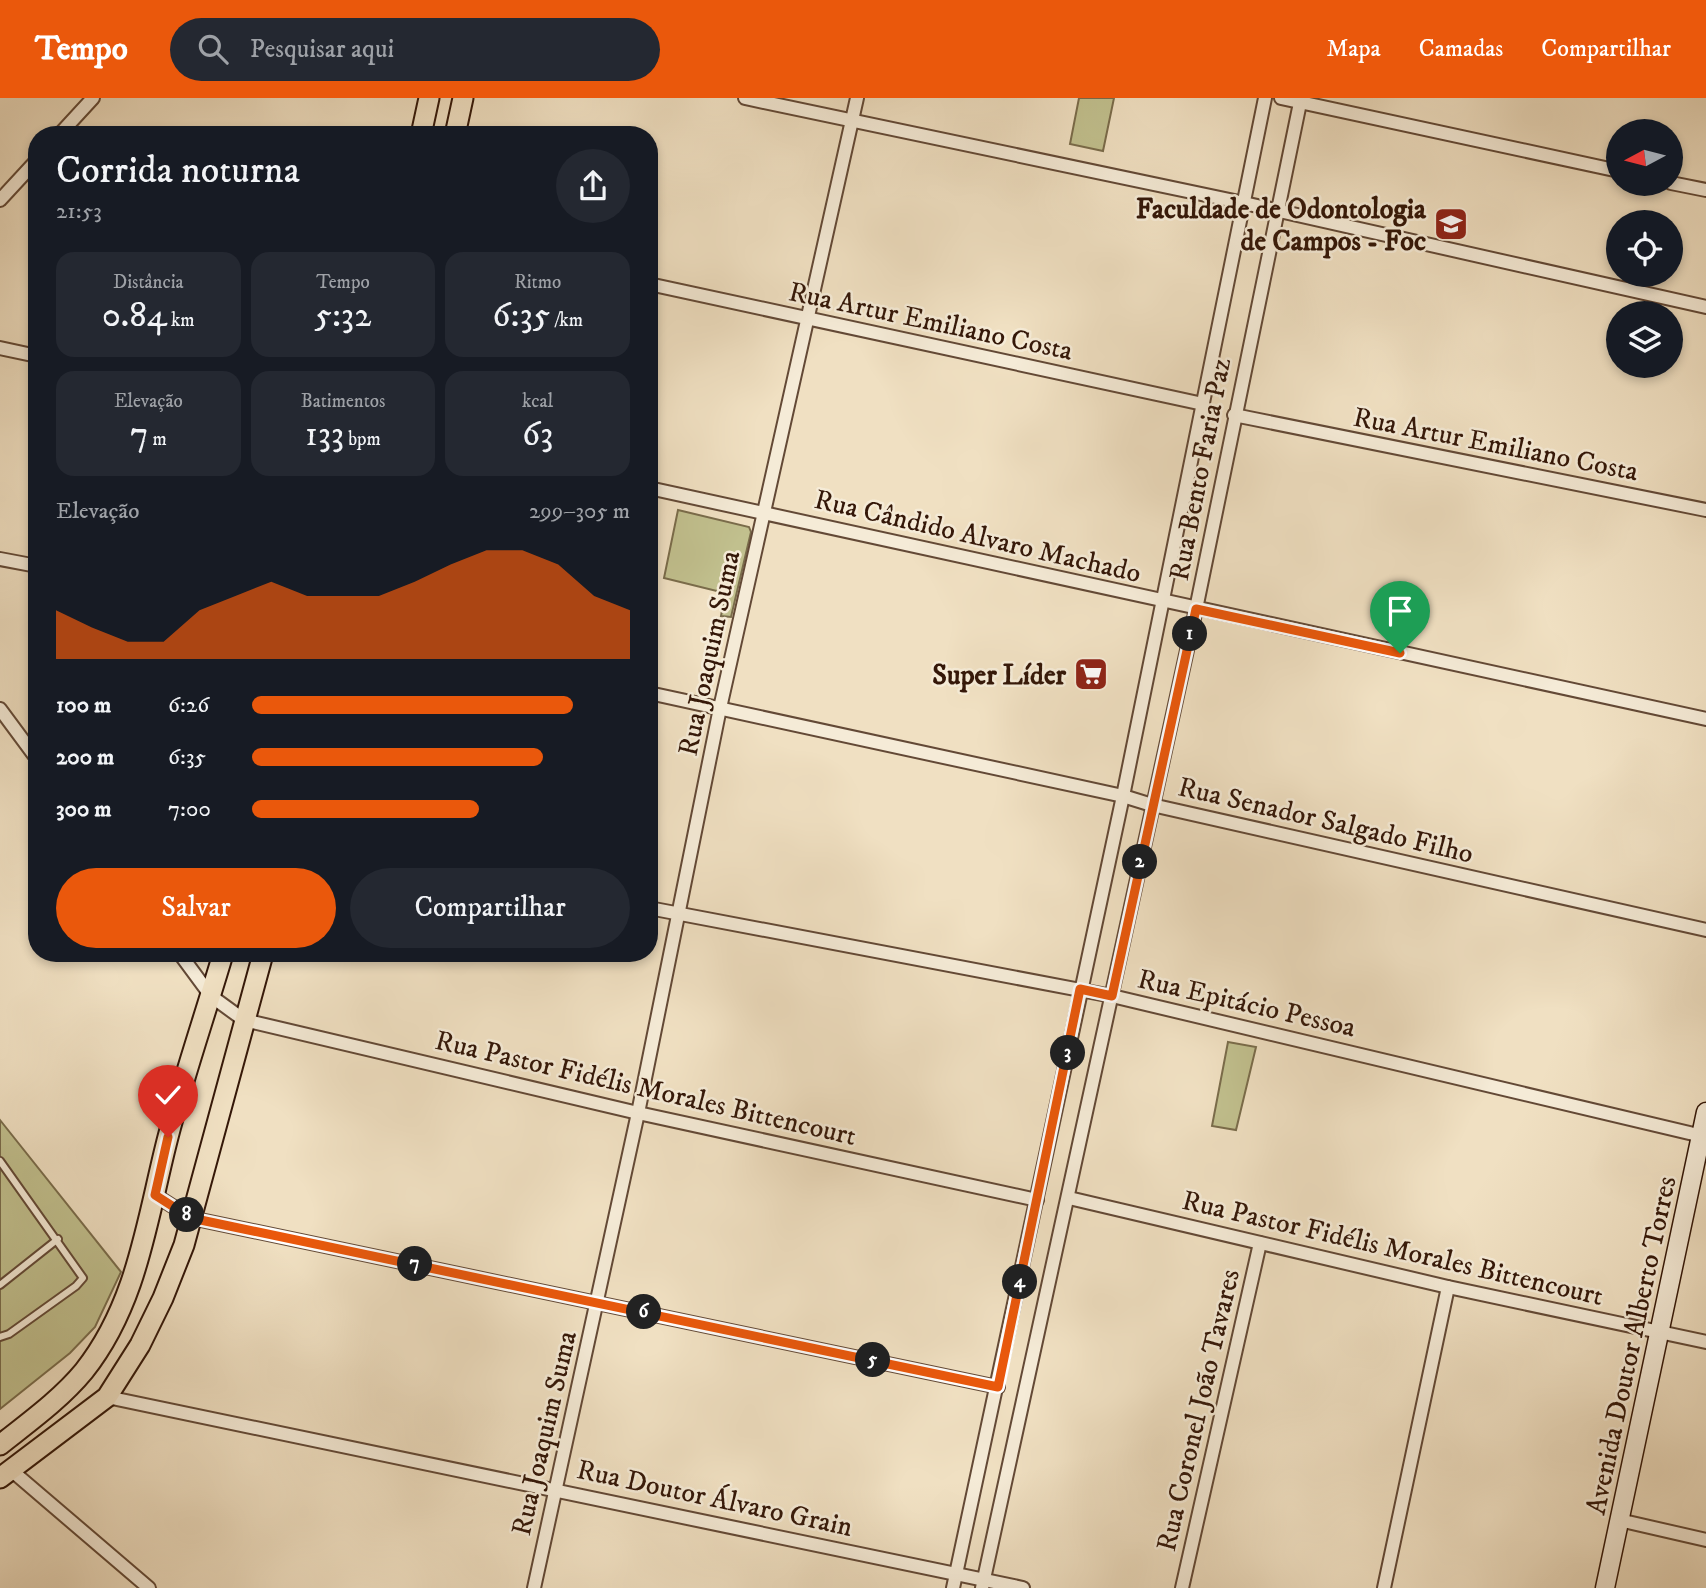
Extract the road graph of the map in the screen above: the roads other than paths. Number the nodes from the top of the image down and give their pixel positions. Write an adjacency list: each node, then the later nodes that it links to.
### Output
1 (93, 98): 10 (street)
2 (429, 98): 11 (main road)
3 (463, 98): 12 (main road)
4 (745, 98): 9 (street)
5 (857, 98): 9 (street, Rua Joaquim Suma)
6 (1265, 98): 18 (street, Rua Bento Faria Paz)
7 (1281, 98): 8 (street)
8 (1300, 100): 13 (street); 19 (street, Rua Bento Faria Paz)
9 (852, 120): 18 (street); 22 (street, Rua Joaquim Suma)
10 (68, 126)
11 (423, 126)
12 (457, 126)
13 (1606, 168)
14 (28, 170): 17 (street)
15 (1684, 186): 16 (street)
16 (1706, 190)
17 (0, 200)
18 (1244, 203): 19 (street); 25 (street, Rua Bento Faria Paz)
19 (1278, 211): 21 (street); 26 (street, Rua Bento Faria Paz)
20 (658, 286): 22 (street, Rua Artur Emiliano Costa)
21 (1706, 307)
22 (807, 318): 25 (street, Rua Artur Emiliano Costa); 29 (street, Rua Joaquim Suma)
23 (0, 348): 24 (street)
24 (28, 354)
25 (1203, 404): 32 (street, Rua Bento Faria Paz)
26 (1234, 415): 28 (street, Rua Artur Emiliano Costa); 33 (street, Rua Bento Faria Paz)
27 (658, 490): 29 (street, Rua Cândido Alvaro Machado)
28 (1706, 510)
29 (764, 513): 32 (street, Rua Cândido Alvaro Machado); 35 (street, Rua Joaquim Suma)
30 (0, 559): 31 (street)
31 (28, 564)
32 (1163, 602): 33 (street, Rua Cândido Alvaro Machado); 39 (street, Rua Bento Faria Paz)
33 (1196, 609): 37 (street, Rua Cândido Alvaro Machado); 40 (street, Rua Bento Faria Paz)
34 (658, 695): 35 (street, Rua Senador Salgado Filho)
35 (720, 708): 39 (street, Rua Senador Salgado Filho); 42 (street, Rua Joaquim Suma)
36 (0, 709): 38 (street)
37 (1706, 719)
38 (28, 747)
39 (1124, 796): 40 (street, Rua Senador Salgado Filho); 47 (street, Rua Bento Faria Paz)
40 (1152, 805): 43 (street, Rua Senador Salgado Filho); 49 (street, Rua Bento Faria Paz)
41 (658, 910): 42 (street, Rua Epitácio Pessoa)
42 (679, 915): 47 (street, Rua Epitácio Pessoa); 52 (street, Rua Joaquim Suma)
43 (1706, 930)
44 (186, 962): 48 (street)
45 (221, 962): 48 (main road)
46 (261, 962): 50 (main road)
47 (1080, 989): 49 (street, Rua Epitácio Pessoa); 57 (street, Rua Bento Faria Paz)
48 (211, 996): 50 (street); 55 (main road)
49 (1112, 996): 53 (street, Rua Epitácio Pessoa); 56 (street, Rua Bento Faria Paz)
50 (244, 1020): 52 (street, Rua Pastor Fidélis Morales Bittencourt); 58 (main road)
51 (1706, 1112): 53 (main road, Avenida Doutor Alberto Torres)
52 (638, 1113): 57 (street, Rua Pastor Fidélis Morales Bittencourt); 63 (street, Rua Joaquim Suma)
53 (1704, 1136): 64 (main road, Avenida Doutor Alberto Torres)
54 (0, 1161): 59 (lane)
55 (155, 1195): 58 (street); 69 (main road)
56 (1069, 1198): 60 (street, Rua Pastor Fidélis Morales Bittencourt); 75 (street, Rua Bento Faria Paz)
57 (1037, 1200): 67 (street, Rua Bento Faria Paz)
58 (191, 1218): 63 (street); 68 (main road)
59 (58, 1239): 61 (lane); 65 (lane)
60 (1260, 1243): 62 (street, Rua Pastor Fidélis Morales Bittencourt); 80 (street, Rua Coronel João Tavares)
61 (0, 1285)
62 (1448, 1287): 64 (street, Rua Pastor Fidélis Morales Bittencourt); 81 (street)
63 (597, 1302): 67 (street); 71 (street, Rua Joaquim Suma)
64 (1660, 1332): 66 (street, Rua Pastor Fidélis Morales Bittencourt); 72 (main road, Avenida Doutor Alberto Torres)
65 (0, 1336)
66 (1706, 1342)
67 (998, 1387): 74 (street, Rua Bento Faria Paz)
68 (107, 1396): 70 (main road); 71 (street, Rua Doutor Álvaro Grain)
69 (0, 1445)
70 (5, 1474): 76 (street)
71 (554, 1488): 74 (street, Rua Doutor Álvaro Grain); 77 (street, Rua Joaquim Suma)
72 (1619, 1520): 73 (street); 82 (main road, Avenida Doutor Alberto Torres)
73 (1706, 1540)
74 (957, 1573): 75 (street, Rua Doutor Álvaro Grain); 78 (street, Rua Bento Faria Paz)
75 (982, 1583): 79 (street, Rua Doutor Álvaro Grain)
76 (149, 1588)
77 (534, 1588)
78 (953, 1588)
79 (1023, 1588)
80 (1182, 1588)
81 (1384, 1588)
82 (1605, 1588)

